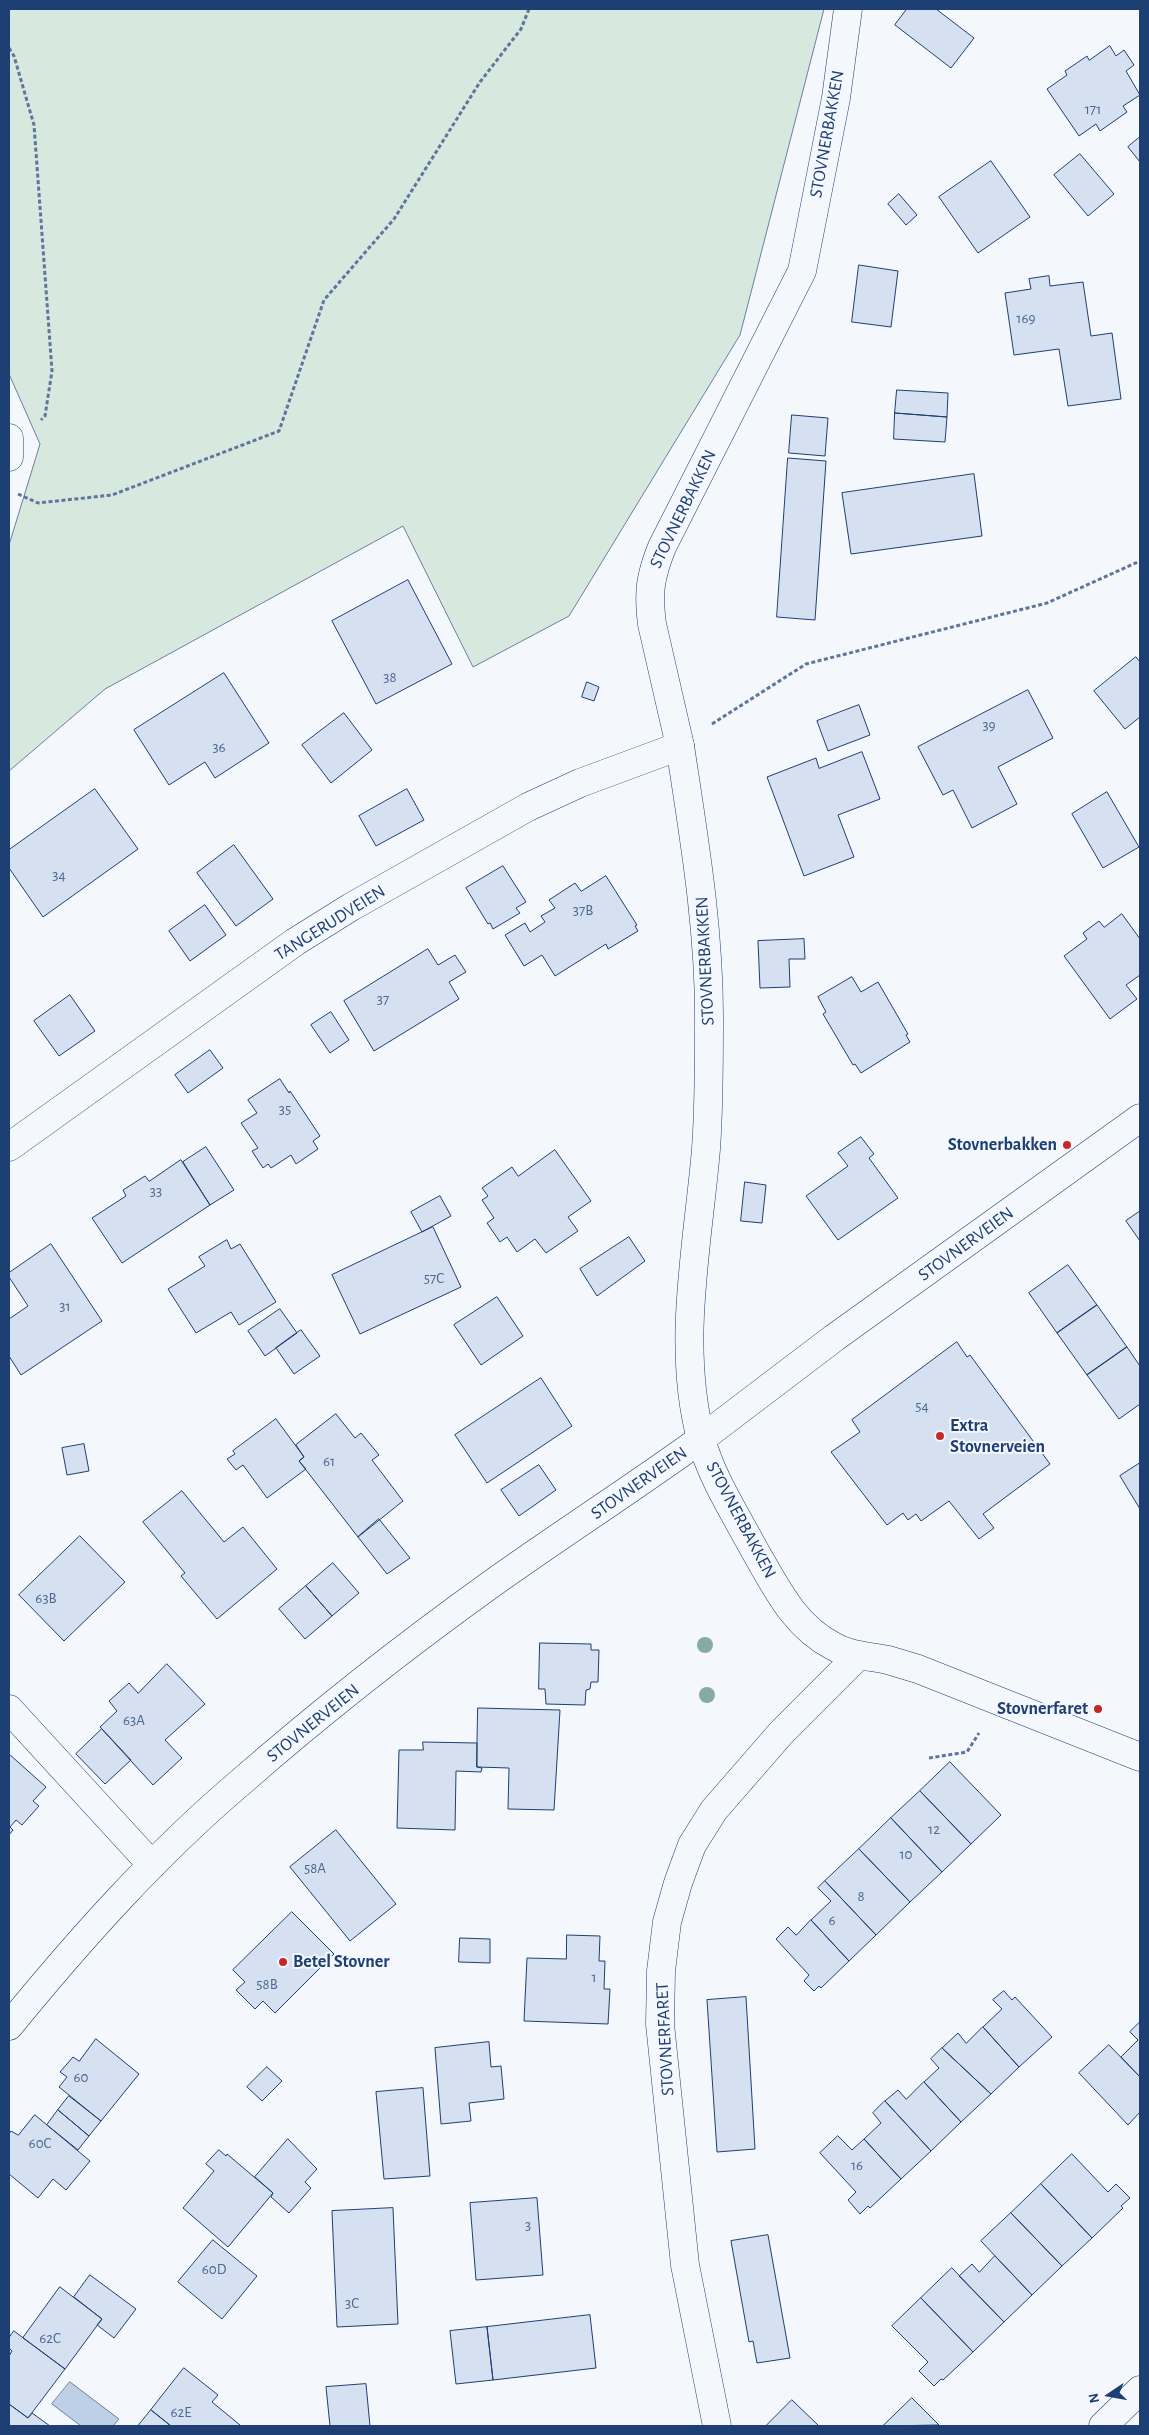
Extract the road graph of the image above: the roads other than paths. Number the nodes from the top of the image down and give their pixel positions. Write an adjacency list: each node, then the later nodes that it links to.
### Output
1 (848, 9): 2 (street, STOVNERBAKKEN)
2 (680, 746): 4 (street, TANGERUDVEIEN); 5 (street, STOVNERBAKKEN)
3 (1140, 1118): 5 (street, STOVNERVEIEN)
4 (9, 1147)
5 (701, 1439): 6 (street, STOVNERBAKKEN); 9 (street, STOVNERVEIEN)
6 (858, 1656): 8 (street, STOVNERBAKKEN); 12 (street, STOVNERFARET)
7 (9, 1709): 9 (street)
8 (1140, 1757)
9 (152, 1865): 10 (street, STOVNERVEIEN)
10 (9, 2026)
11 (1140, 2390): 13 (street)
12 (717, 2426)
13 (1103, 2426)

